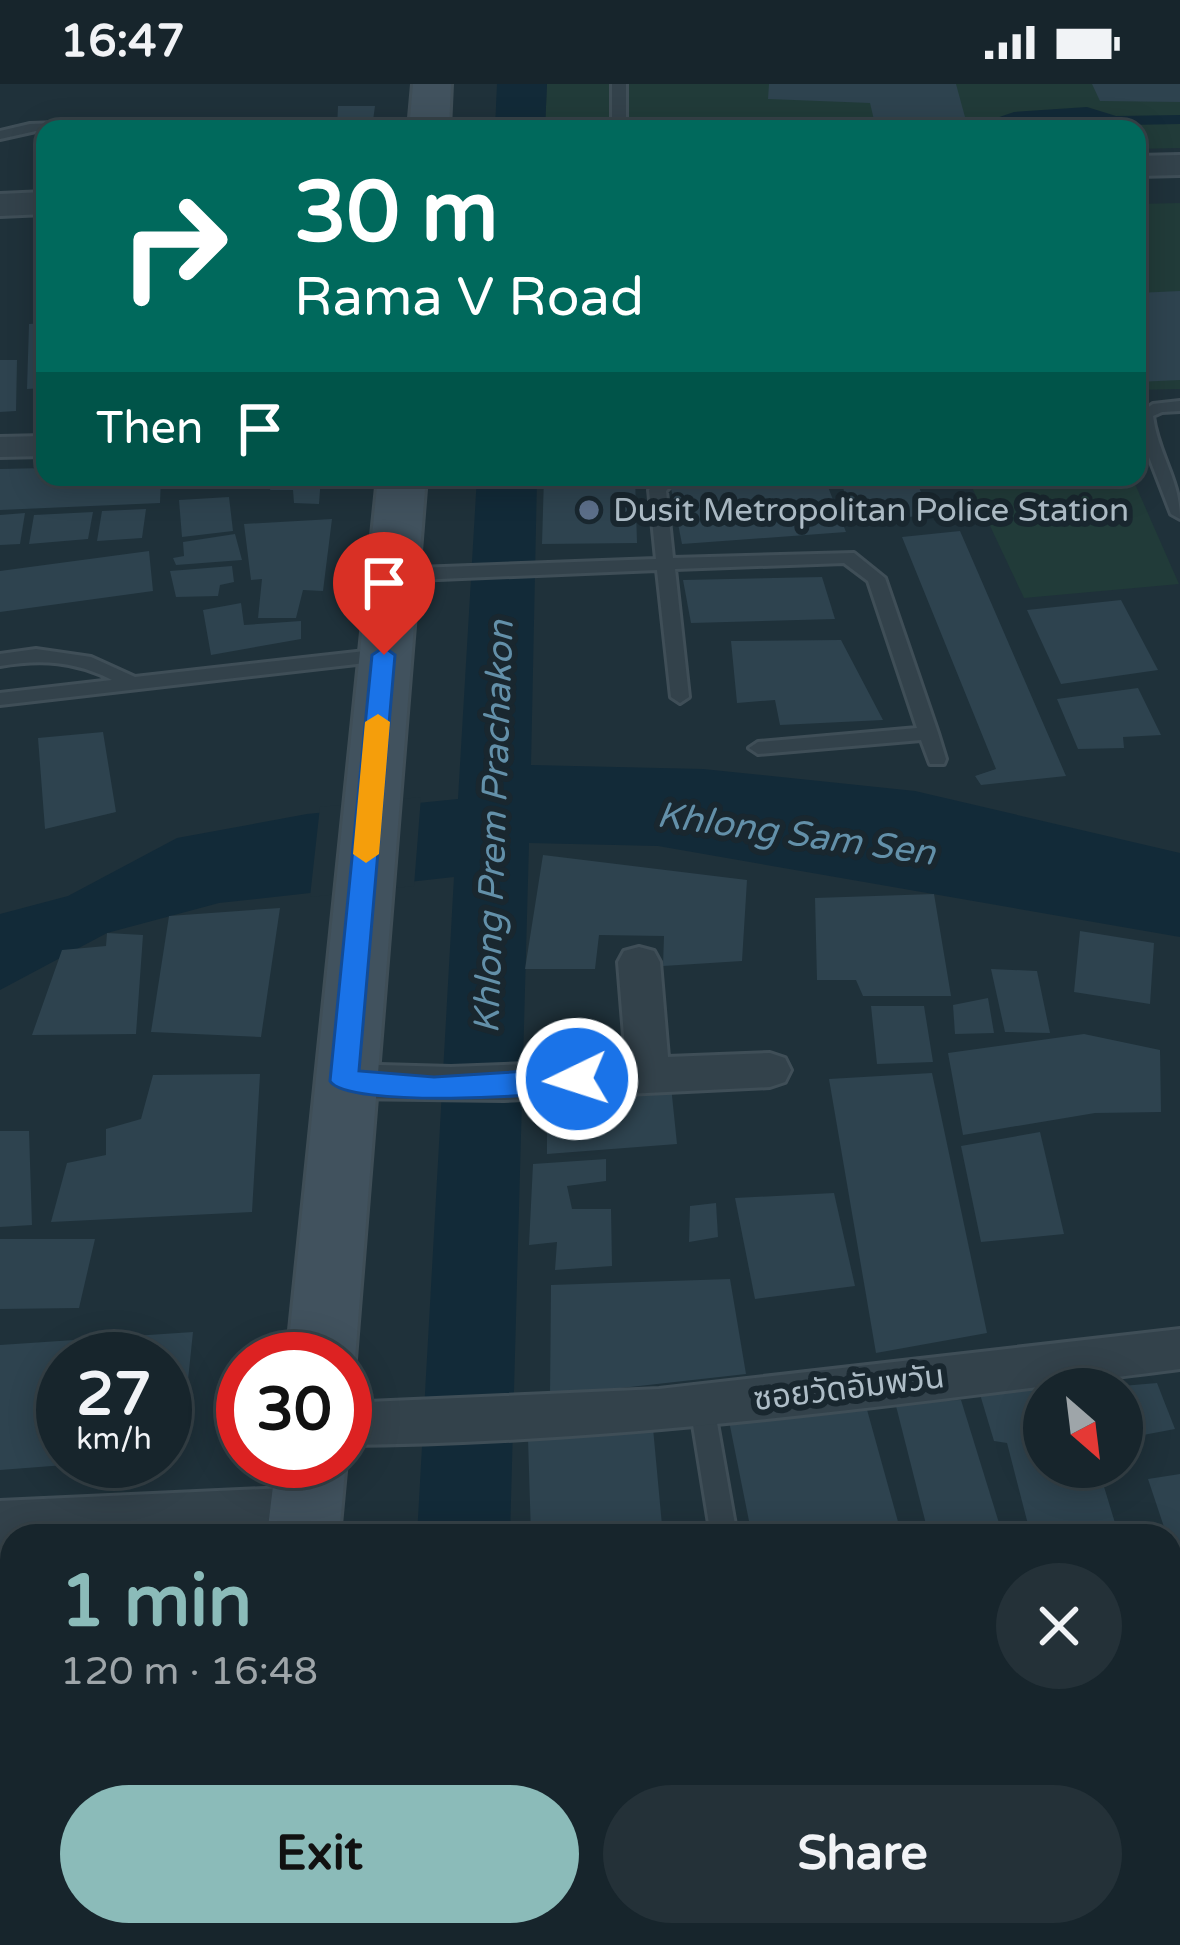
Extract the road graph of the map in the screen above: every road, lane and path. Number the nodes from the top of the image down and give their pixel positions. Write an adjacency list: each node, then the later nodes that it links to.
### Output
1 (432, 84): 3 (main road)
2 (619, 84): 4 (lane)
3 (430, 120)
4 (619, 120)
5 (36, 128): 6 (lane)
6 (0, 135)
7 (1180, 165): 8 (street)
8 (1146, 166)
9 (36, 203): 10 (street)
10 (0, 205)
11 (1180, 406): 12 (lane)
12 (1146, 414)
13 (1146, 422): 18 (lane)
14 (36, 446): 15 (street)
15 (0, 447)
16 (401, 486): 20 (main road)
17 (661, 486): 19 (lane)
18 (1180, 514)
19 (662, 565): 20 (lane); 24 (lane); 26 (lane)
20 (391, 575): 22 (main road)
21 (0, 660): 23 (lane)
22 (383, 666): 23 (lane); 30 (main road)
23 (133, 684): 25 (lane)
24 (680, 697)
25 (0, 699)
26 (929, 733): 27 (lane); 28 (lane)
27 (758, 748)
28 (937, 759)
29 (639, 962): 32 (street)
30 (346, 1067): 32 (street); 33 (main road)
31 (770, 1070): 32 (street)
32 (648, 1072)
33 (323, 1332)
34 (1180, 1349): 35 (street, ซอยวัดอัมพวัน)
35 (702, 1406): 36 (street, ซอยวัดอัมพวัน); 39 (lane)
36 (372, 1424)
37 (307, 1502): 38 (street)
38 (0, 1524)
39 (722, 1524)

